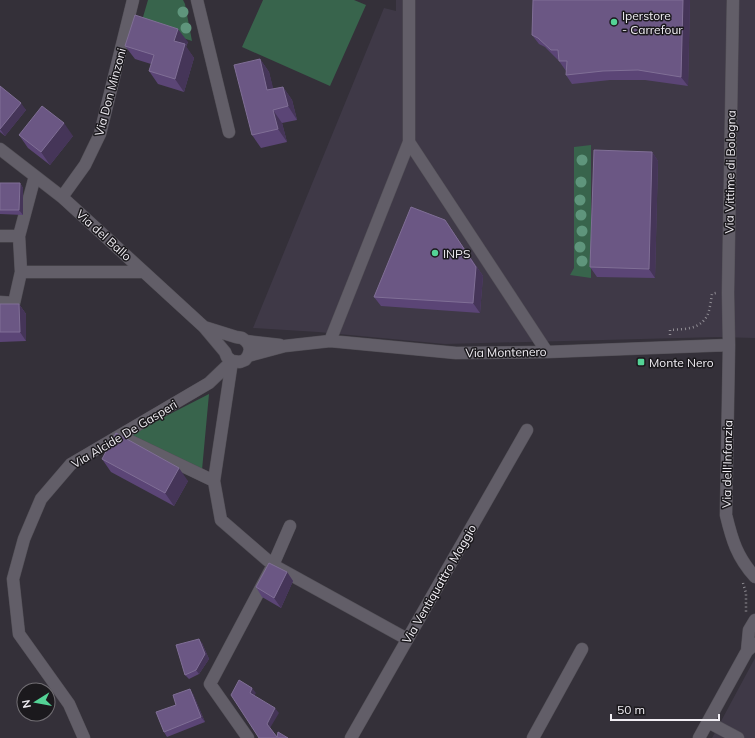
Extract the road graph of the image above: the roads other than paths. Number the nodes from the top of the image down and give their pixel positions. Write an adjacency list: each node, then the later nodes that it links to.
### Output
1 (133, 0): 9 (street, Via Don Minzoni)
2 (409, 0): 6 (street)
3 (733, 0): 18 (street, Via Vittime di Bologna)
4 (197, 1): 5 (street)
5 (229, 132)
6 (409, 142): 17 (street); 20 (street)
7 (0, 149): 8 (street, Via del Ballo)
8 (35, 176): 9 (street, Via del Ballo); 11 (street)
9 (62, 197): 13 (street, Via del Ballo)
10 (0, 236): 11 (street)
11 (19, 236): 12 (street)
12 (21, 272): 13 (street); 14 (street)
13 (144, 272): 15 (street, Via del Ballo)
14 (0, 302)
15 (204, 327): 16 (street, Via Montenero); 21 (street, Via del Ballo)
16 (241, 339): 19 (street, Via Montenero); 21 (street); 22 (street)
17 (330, 341): 19 (street, Via Montenero); 20 (street, Via Montenero)
18 (729, 345): 20 (street, Via Montenero); 28 (street, Via dell'Infanzia)
19 (285, 346): 22 (street, Via Montenero)
20 (546, 352)
21 (228, 356): 22 (street); 24 (street, Via Alcide De Gasperi); 25 (street)
22 (248, 356)
23 (527, 430): 30 (street, Via Ventiquattro Maggio)
24 (120, 436): 25 (street); 34 (street, Via Alcide De Gasperi)
25 (214, 481): 27 (street)
26 (290, 526): 27 (street)
27 (273, 565): 30 (street); 35 (street)
28 (755, 576)
29 (755, 620): 31 (street)
30 (407, 639): 36 (street, Via Ventiquattro Maggio)
31 (751, 647): 33 (street)
32 (582, 649): 37 (street)
33 (708, 722): 38 (street); 39 (street)
34 (84, 738)
35 (248, 738)
36 (351, 738)
37 (533, 738)
38 (699, 738)
39 (738, 738)

